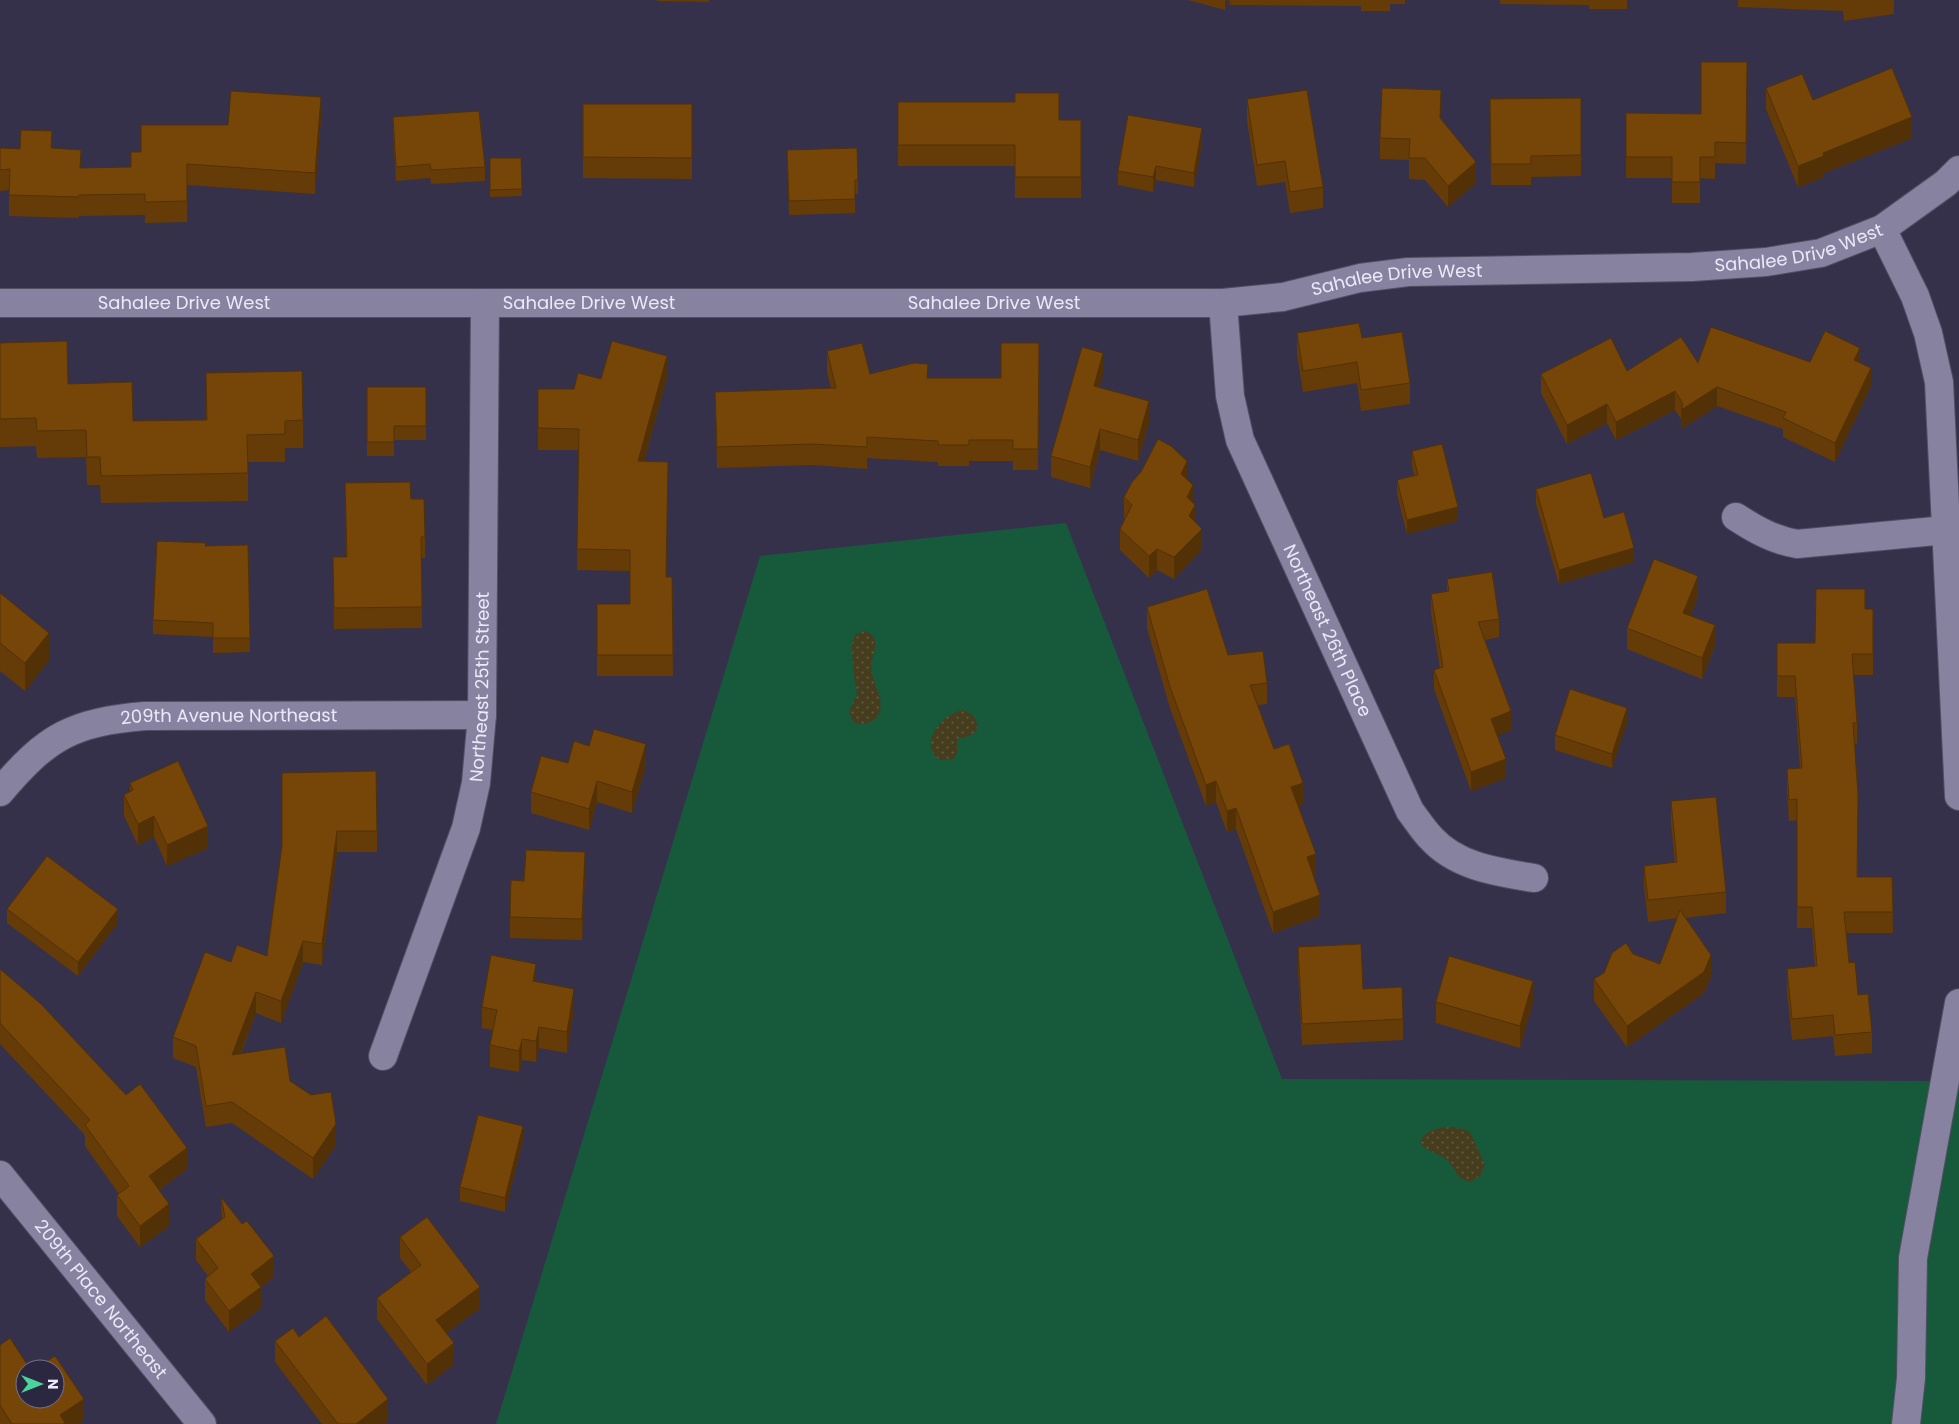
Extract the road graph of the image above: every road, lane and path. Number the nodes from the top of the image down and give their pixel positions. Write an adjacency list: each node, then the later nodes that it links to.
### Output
1 (1959, 170): 2 (street, Sahalee Drive West)
2 (1882, 229): 5 (street, Sahalee Drive West); 7 (street)
3 (0, 303): 4 (street, Sahalee Drive West)
4 (485, 303): 5 (street, Sahalee Drive West); 8 (street, Northeast 25th Street)
5 (1223, 303): 11 (street, Northeast 26th Place)
6 (1736, 517): 7 (street)
7 (1946, 530): 10 (street)
8 (482, 715): 9 (street, 209th Avenue Northeast); 13 (street, Northeast 25th Street)
9 (0, 792)
10 (1959, 796)
11 (1534, 878)
12 (1959, 1003): 16 (street)
13 (383, 1056)
14 (0, 1175): 15 (street, 209th Place Northeast)
15 (202, 1424)
16 (1906, 1424)

